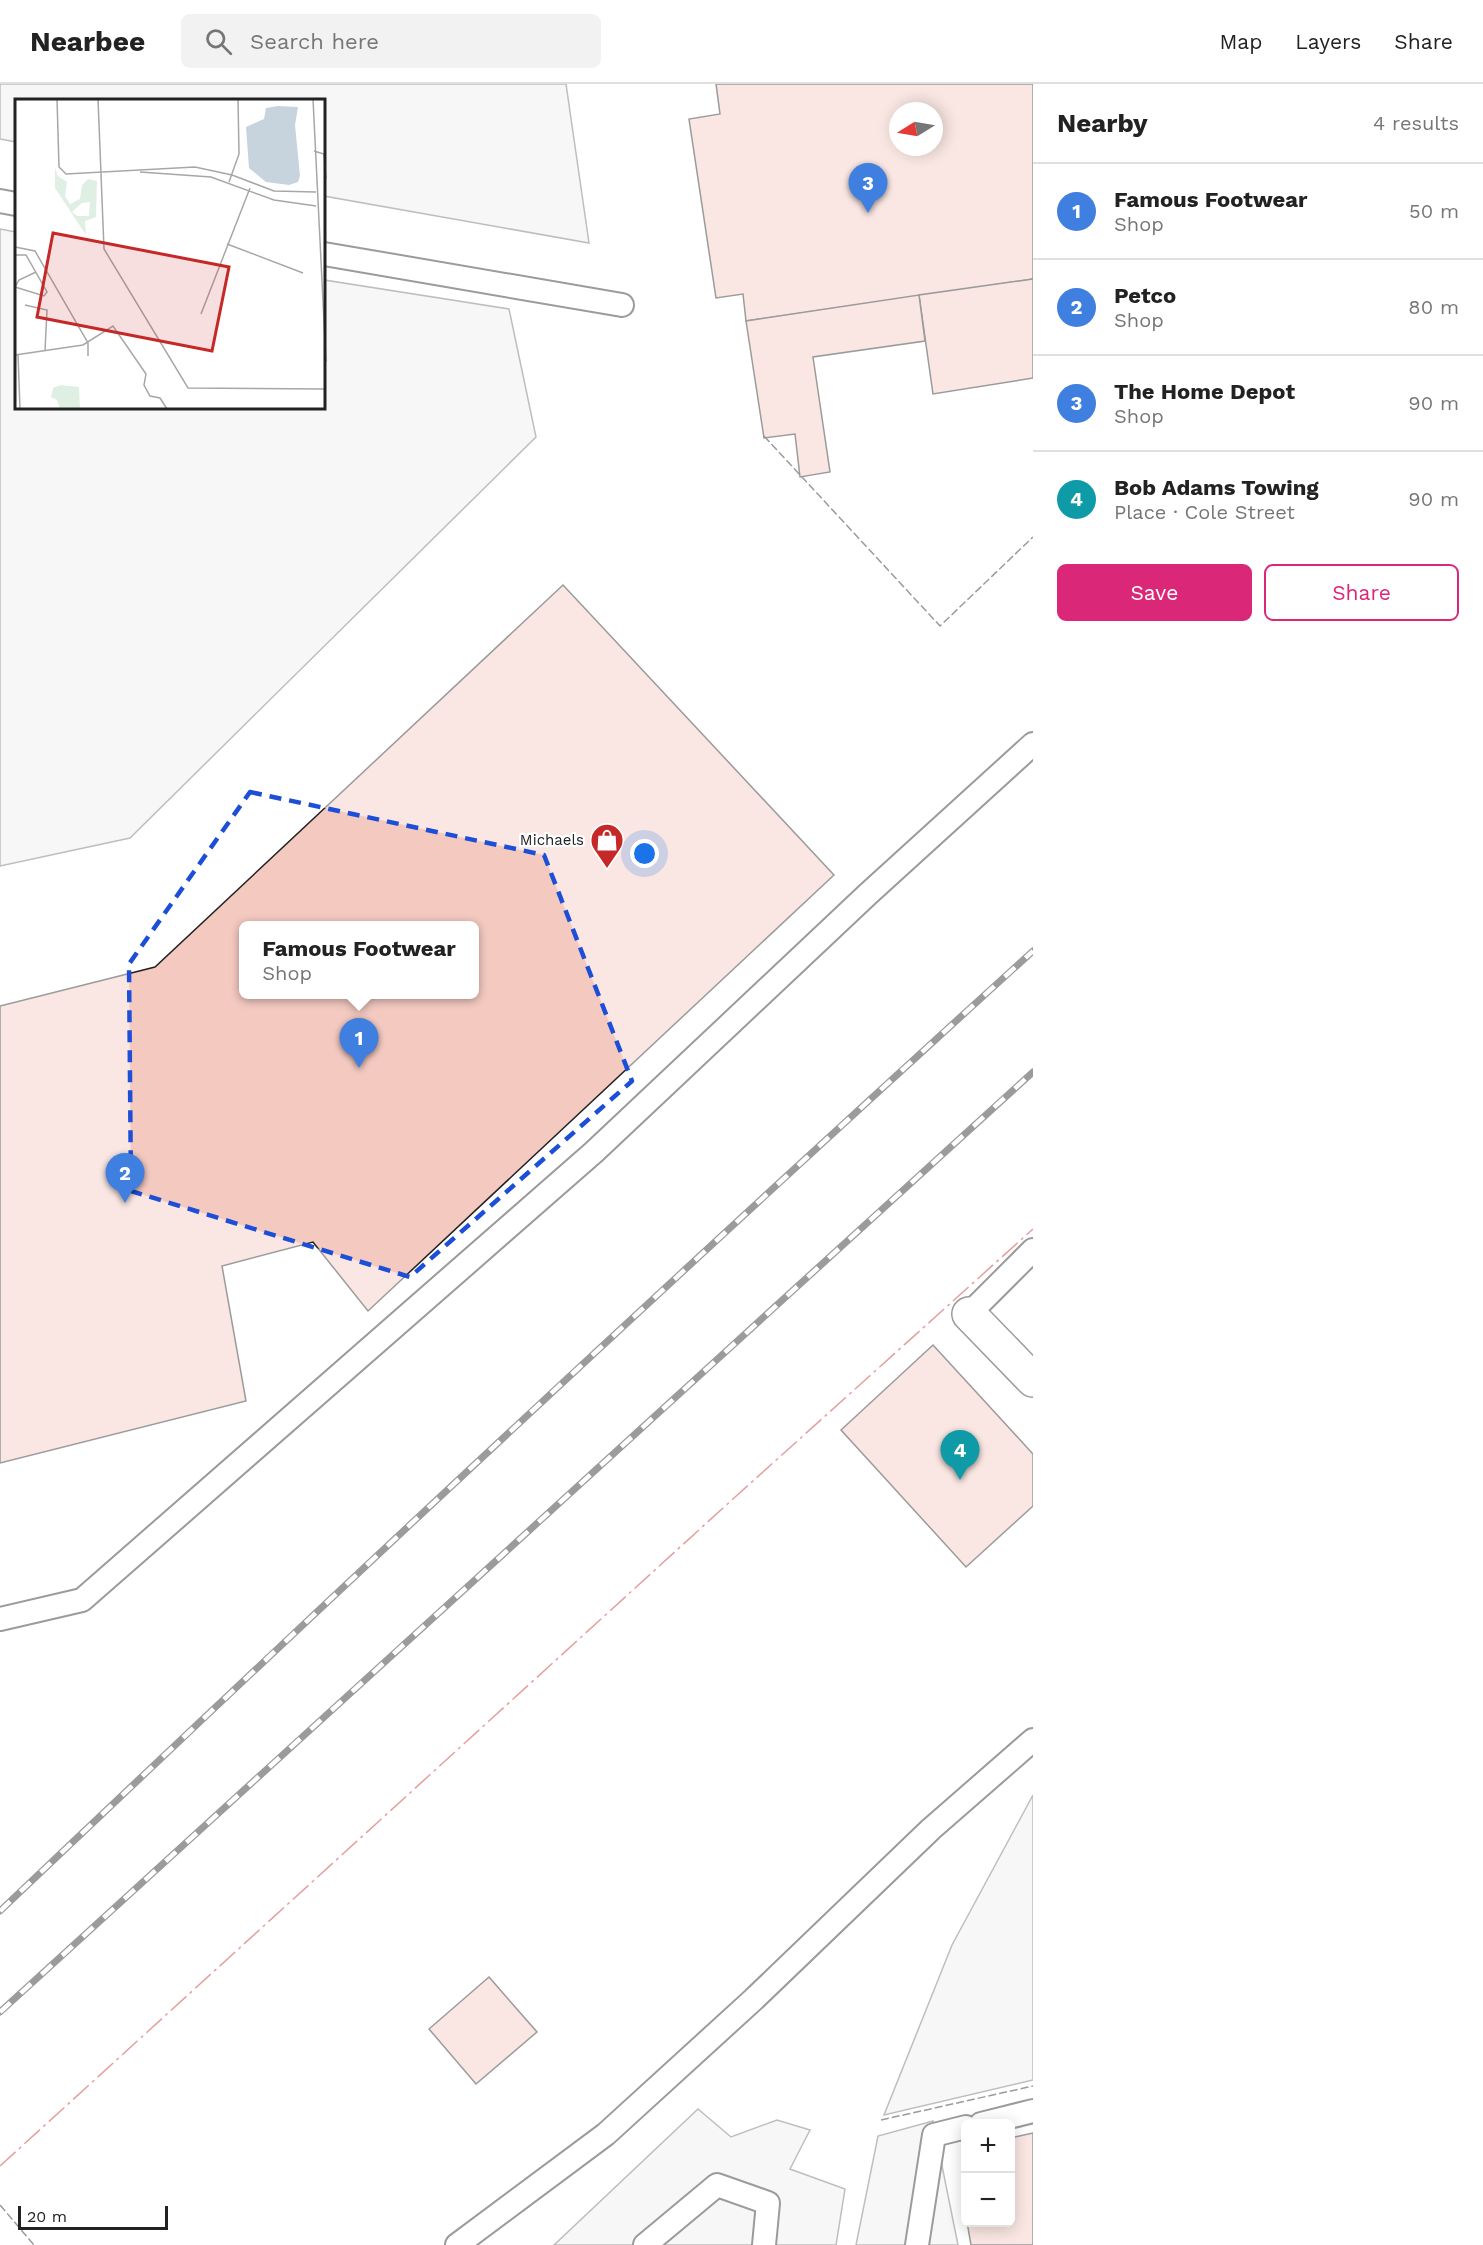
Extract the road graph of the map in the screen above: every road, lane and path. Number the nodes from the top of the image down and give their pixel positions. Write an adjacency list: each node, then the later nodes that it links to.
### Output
1 (0, 201): 2 (lane)
2 (15, 204)
3 (326, 254): 4 (lane)
4 (622, 305)
5 (1033, 744): 9 (lane)
6 (1033, 1250): 7 (lane)
7 (969, 1314): 8 (street)
8 (1033, 1380)
9 (0, 1619)
10 (1033, 1740): 14 (lane)
11 (1033, 2110): 12 (lane)
12 (1000, 2119)
13 (961, 2128): 17 (lane)
14 (457, 2245)
15 (645, 2245): 16 (lane)
16 (764, 2245)
17 (917, 2245)

